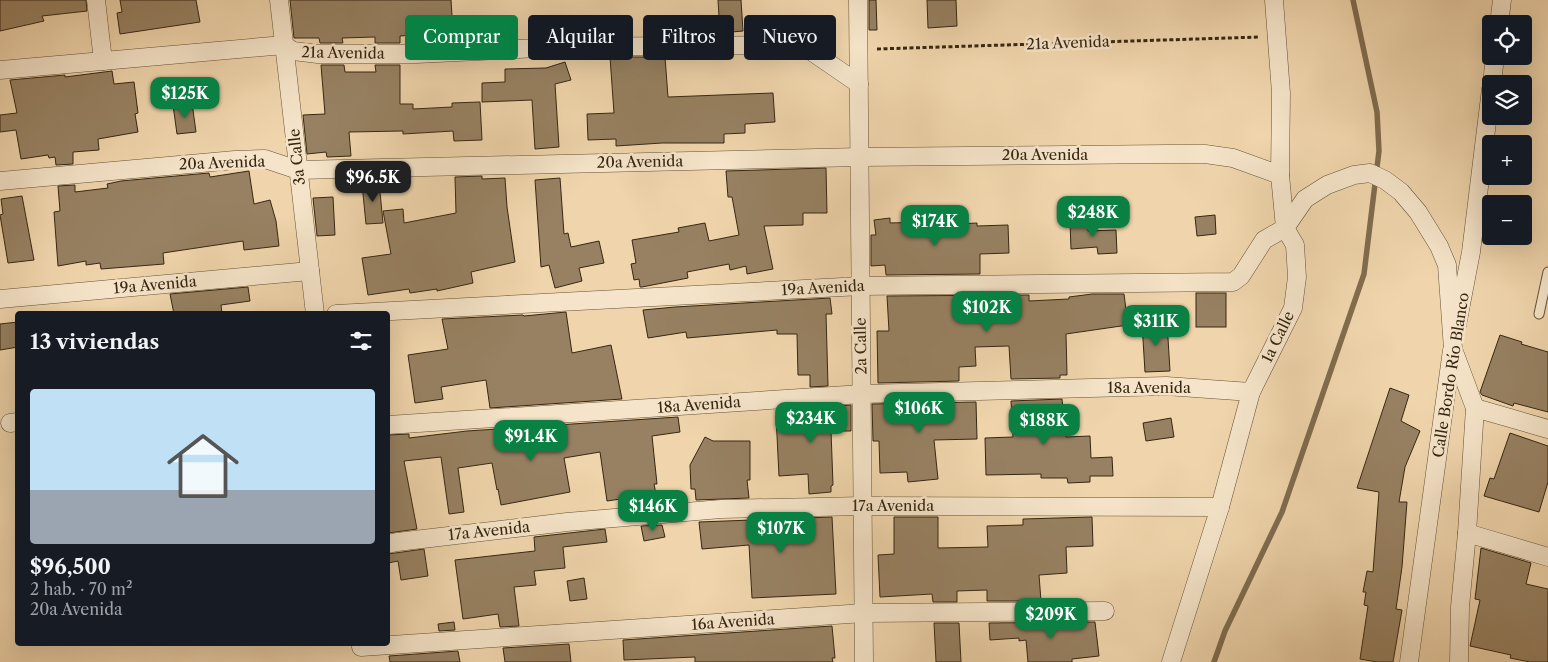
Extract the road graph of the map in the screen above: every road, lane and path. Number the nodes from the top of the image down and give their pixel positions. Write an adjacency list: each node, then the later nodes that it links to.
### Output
1 (96, 0): 10 (street)
2 (279, 0): 8 (street, 3a Calle)
3 (858, 0): 9 (street, 2a Calle)
4 (1274, 0): 7 (street, 1a Calle)
5 (1502, 0): 6 (street)
6 (1500, 15)
7 (1278, 36): 9 (path, 21a Avenida); 16 (street, 1a Calle)
8 (284, 45): 10 (street, 21a Avenida); 12 (street, 21a Avenida); 15 (street, 3a Calle)
9 (859, 50): 12 (street, 2a Calle)
10 (103, 61): 11 (street, 21a Avenida)
11 (0, 70)
12 (859, 84): 14 (street, 2a Calle)
13 (1487, 125): 26 (street, Calle Bordo Río Blanco)
14 (860, 157): 15 (street, 20a Avenida); 16 (street, 20a Avenida); 21 (street, 2a Calle)
15 (298, 170): 17 (street, 20a Avenida); 19 (street, 3a Calle)
16 (1280, 175): 18 (street, 1a Calle)
17 (0, 182)
18 (1286, 228): 21 (street, 19a Avenida); 26 (street); 27 (street, 1a Calle)
19 (310, 271): 22 (street, 19a Avenida); 23 (street, 3a Calle)
20 (1548, 272): 25 (lane)
21 (861, 286): 24 (street, 19a Avenida); 28 (street, 2a Calle)
22 (0, 299)
23 (315, 311)
24 (390, 311)
25 (1539, 314)
26 (1453, 348): 29 (street); 45 (street, Calle Bordo Río Blanco)
27 (1251, 392): 28 (street, 18a Avenida); 33 (street, 1a Calle)
28 (862, 394): 30 (street, 18a Avenida); 32 (street, 2a Calle)
29 (1475, 408): 31 (street); 34 (street)
30 (390, 425)
31 (1548, 429)
32 (863, 506): 33 (street, 17a Avenida); 35 (street, 17a Avenida); 38 (street, 2a Calle)
33 (1220, 507): 44 (street, 1a Calle)
34 (1468, 533): 36 (street); 42 (street)
35 (390, 544)
36 (1548, 557)
37 (1105, 612): 38 (street, 16a Avenida)
38 (864, 613): 39 (street, 16a Avenida); 43 (street, 2a Calle)
39 (390, 645)
40 (376, 646): 41 (street, 16a Avenida)
41 (361, 647)
42 (1463, 661)
43 (864, 662)
44 (1171, 662)
45 (1409, 662)

